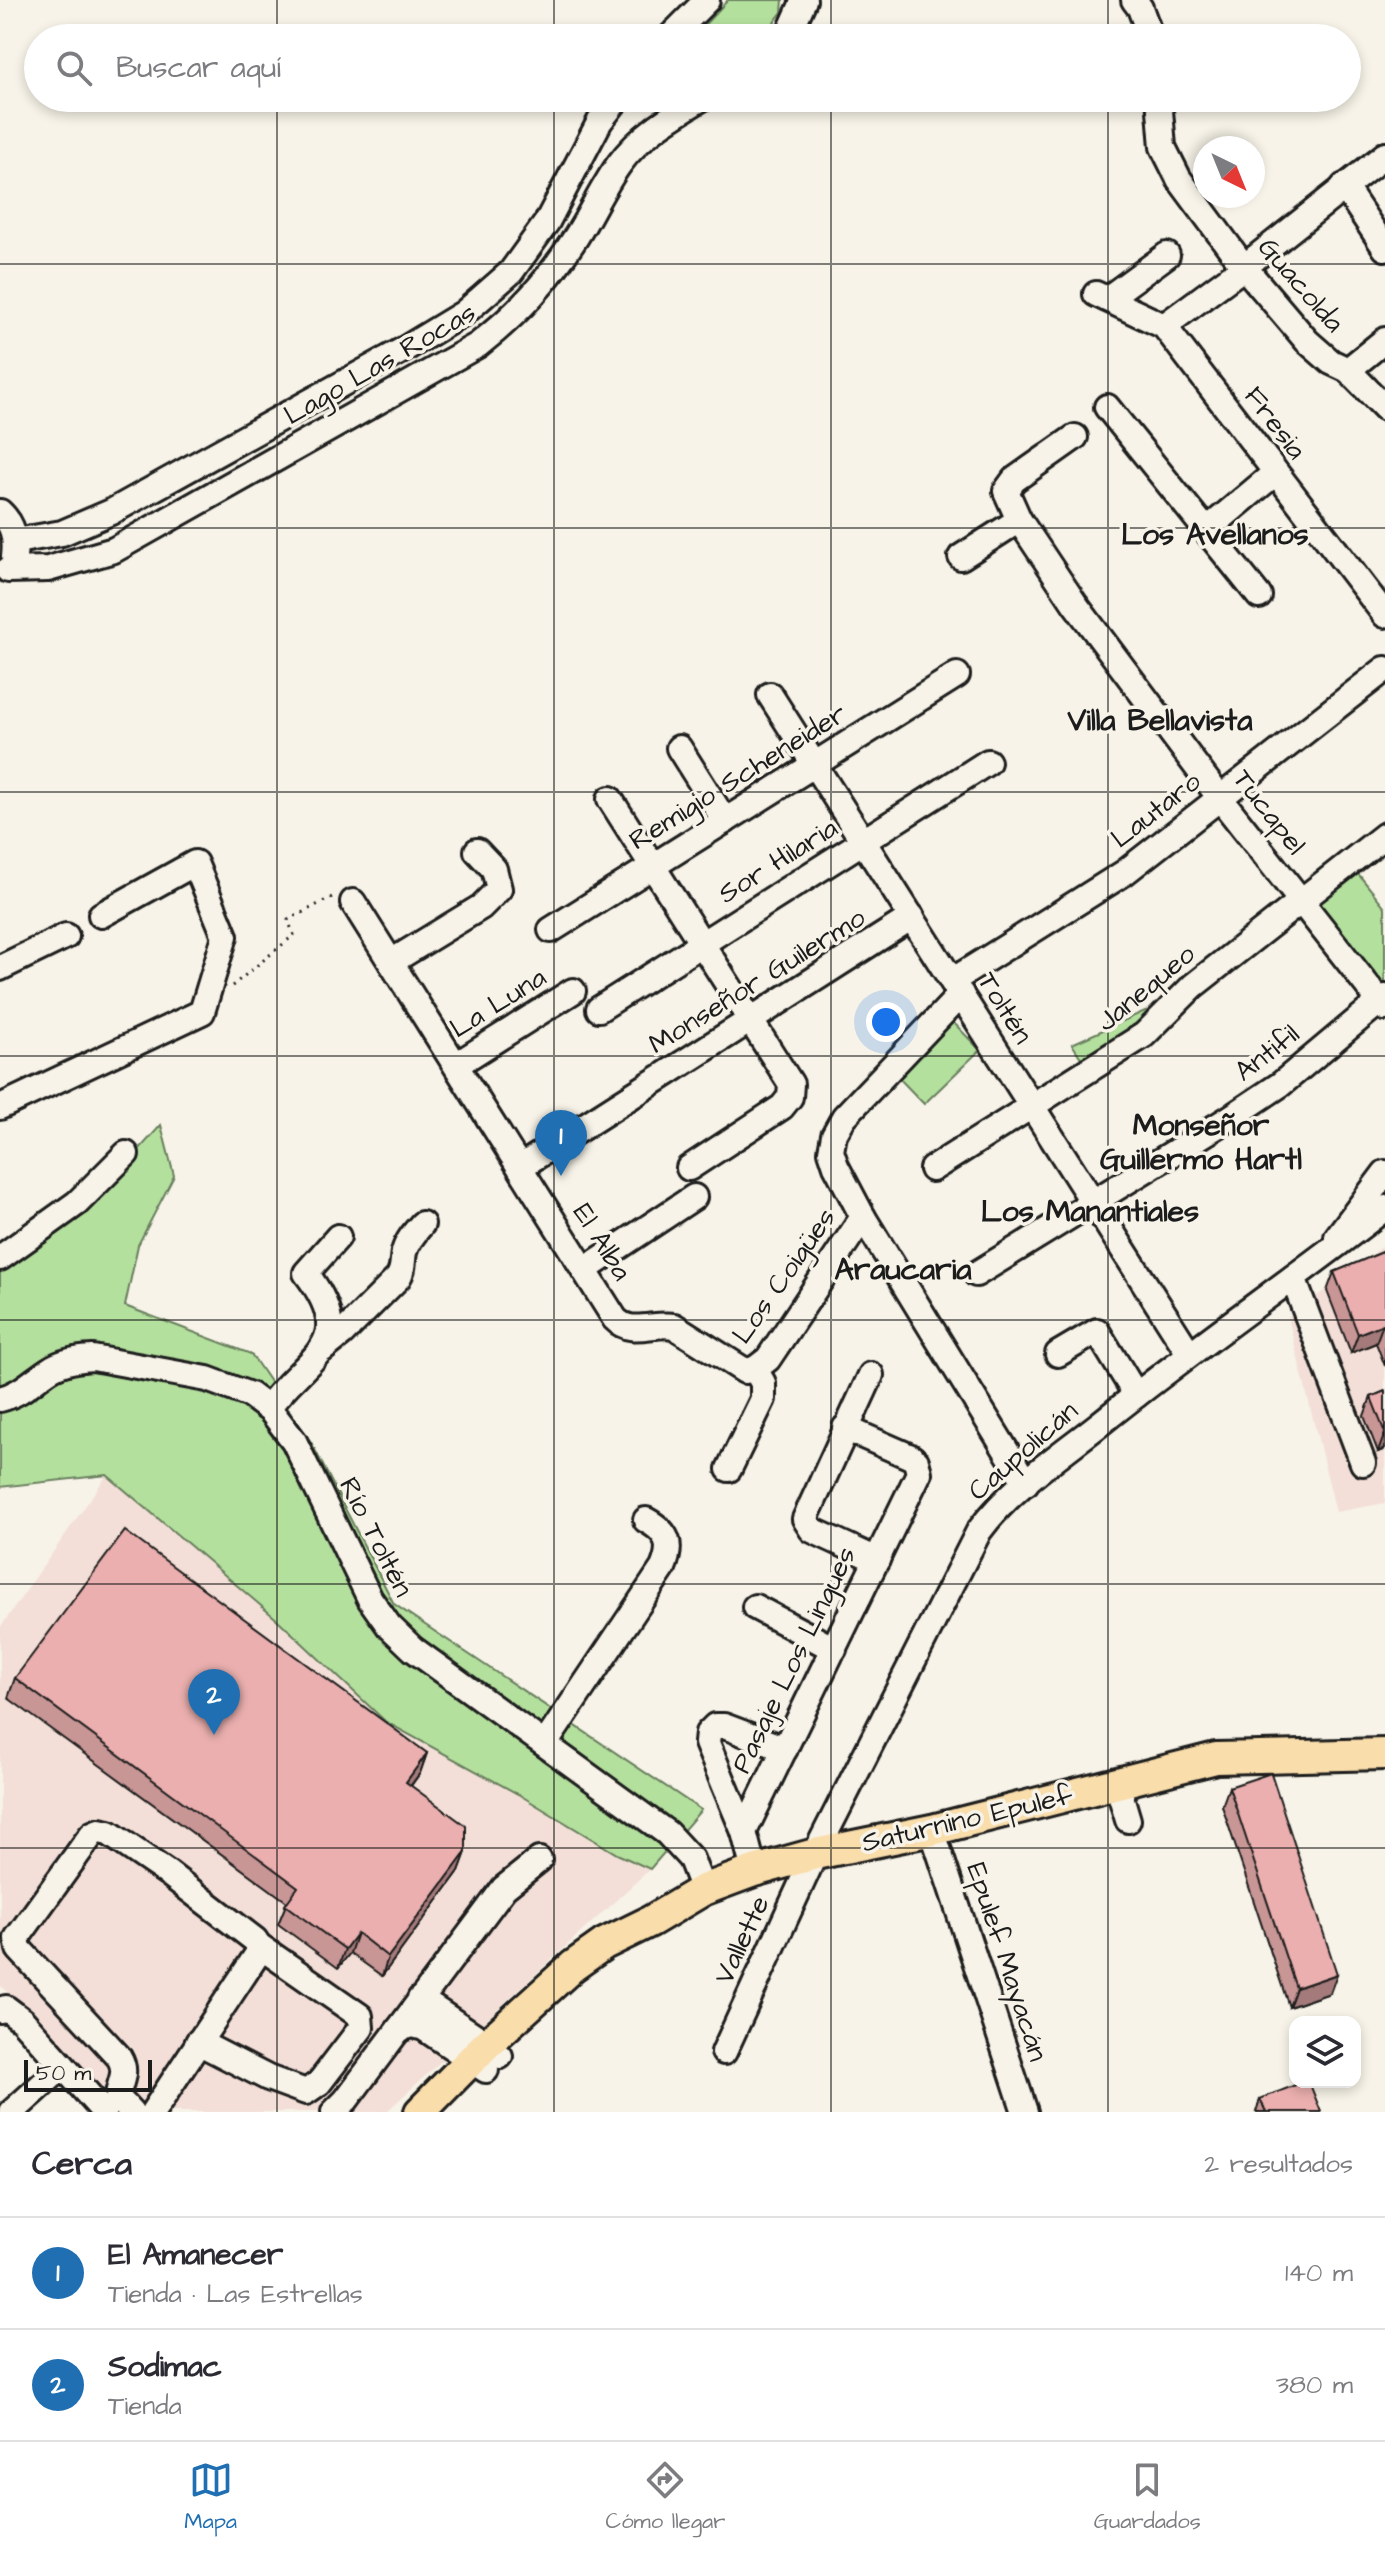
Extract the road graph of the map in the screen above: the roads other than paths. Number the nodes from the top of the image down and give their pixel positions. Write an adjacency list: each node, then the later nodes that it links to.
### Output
1 (707, 0): 4 (street)
2 (804, 0): 5 (street)
3 (1134, 0): 6 (street)
4 (683, 24)
5 (793, 24)
6 (1146, 24)
7 (607, 112): 25 (street, Lago Las Rocas)
8 (680, 112): 27 (street, Lago Las Rocas)
9 (1160, 112): 14 (street, Guacolda)
10 (1385, 155): 11 (street)
11 (1344, 186): 12 (street); 14 (street)
12 (1385, 248)
13 (1167, 255): 15 (street, Fresia)
14 (1244, 267): 15 (street); 17 (street, Guacolda)
15 (1164, 326): 21 (street, Fresia)
16 (1385, 340): 17 (street)
17 (1348, 370): 18 (street, Guacolda)
18 (1384, 404)
19 (1107, 407): 24 (street)
20 (1075, 437): 23 (street, Tucapel)
21 (1275, 473): 24 (street); 29 (street, Fresia)
22 (0, 512): 25 (street)
23 (1019, 520): 26 (street); 36 (street, Tucapel)
24 (1207, 530): 28 (street)
25 (16, 541): 27 (street)
26 (961, 557)
27 (4, 575)
28 (1259, 596)
29 (1385, 615)
30 (1385, 669): 36 (street, Lautaro)
31 (957, 675): 35 (street, Remigio Scheneider)
32 (770, 695): 35 (street, Toltén)
33 (679, 748): 38 (street)
34 (988, 762): 40 (street, Sor Hilaria)
35 (814, 764): 38 (street, Remigio Scheneider); 40 (street, Toltén)
36 (1220, 798): 44 (street, Tucapel); 52 (street, Lautaro)
37 (610, 799): 42 (street)
38 (725, 821): 42 (street, Remigio Scheneider)
39 (1385, 835): 44 (street, Janequeo)
40 (864, 841): 46 (street, Toltén); 49 (street, Sor Hilaria)
41 (477, 851): 50 (street)
42 (653, 866): 47 (street, Remigio Scheneider); 49 (street)
43 (344, 899): 50 (street, El Alba)
44 (1300, 901): 54 (street, Tucapel); 59 (street, Janequeo)
45 (101, 915): 58 (street)
46 (912, 917): 52 (street, Toltén); 56 (street, Monseñor Guilermo)
47 (551, 930)
48 (66, 936): 51 (street)
49 (703, 944): 55 (street, Sor Hilaria); 56 (street)
50 (391, 962): 57 (street, El Alba)
51 (0, 968)
52 (956, 988): 59 (street, Toltén); 68 (street, Lautaro)
53 (573, 991): 57 (street, La Luna)
54 (1383, 1002): 66 (street, Antifil)
55 (599, 1009)
56 (751, 1019): 61 (street, Monseñor Guilermo); 62 (street)
57 (456, 1065): 61 (street, El Alba)
58 (0, 1107)
59 (1032, 1107): 63 (street, Janequeo); 66 (street, Toltén)
60 (126, 1154): 71 (street)
61 (520, 1167): 73 (street, El Alba)
62 (689, 1168)
63 (932, 1169)
64 (1385, 1173): 72 (street, Caupolicán)
65 (694, 1197): 73 (street)
66 (1093, 1202): 74 (street, Antifil); 76 (street, Toltén)
67 (1385, 1208): 72 (street, Caupolicán)
68 (863, 1217): 79 (street, Los Coigües); 87 (street)
69 (422, 1224): 77 (street)
70 (338, 1237): 77 (street)
71 (0, 1258)
72 (1321, 1258): 75 (street, Caupolicán)
73 (584, 1270): 79 (street, El Alba)
74 (976, 1274)
75 (1293, 1278): 76 (street, Caupolicán); 85 (street)
76 (1189, 1353): 81 (street, Caupolicán)
77 (317, 1354): 83 (street)
78 (1058, 1354): 81 (street)
79 (755, 1369): 86 (street)
80 (871, 1375): 84 (street)
81 (1136, 1395): 87 (street, Caupolicán)
82 (0, 1399): 83 (street, Río Toltén)
83 (268, 1408): 93 (street, Río Toltén)
84 (845, 1428): 89 (street); 89 (street, Pasaje Los Lingues)
85 (1363, 1463)
86 (729, 1469)
87 (1026, 1483): 101 (street, Caupolicán)
88 (646, 1520): 93 (street)
89 (877, 1560): 91 (street, Pasaje Los Lingues)
90 (755, 1607): 91 (street)
91 (834, 1649): 94 (street, Pasaje Los Lingues)
92 (1385, 1738): 96 (main road, Saturnino Epulef)
93 (545, 1744): 104 (street, Río Toltén)
94 (785, 1749): 100 (street, Pasaje Los Lingues); 100 (street)
95 (1385, 1754): 96 (main road, Saturnino Epulef)
96 (1293, 1756): 97 (main road, Saturnino Epulef)
97 (1117, 1783): 98 (street); 99 (main road, Saturnino Epulef)
98 (1128, 1820)
99 (932, 1830): 101 (main road, Saturnino Epulef); 120 (street, Epulef Mayacán)
100 (744, 1832): 103 (street)
101 (815, 1854): 103 (main road, Saturnino Epulef); 110 (street, Vallette)
102 (539, 1860): 106 (street)
103 (754, 1871): 104 (main road, Saturnino Epulef)
104 (703, 1890): 111 (main road, Saturnino Epulef)
105 (258, 1945): 109 (street); 109 (street); 115 (street)
106 (420, 1999): 108 (street); 111 (street)
107 (0, 2010): 112 (street)
108 (399, 2029): 111 (street); 117 (street)
109 (198, 2042): 116 (street)
110 (724, 2052)
111 (486, 2057): 118 (main road, Saturnino Epulef); 119 (main road, Saturnino Epulef)
112 (63, 2066): 113 (street); 114 (street)
113 (12, 2112)
114 (104, 2112)
115 (131, 2112)
116 (153, 2112)
117 (334, 2112)
118 (420, 2112)
119 (445, 2112)
120 (1025, 2112)

